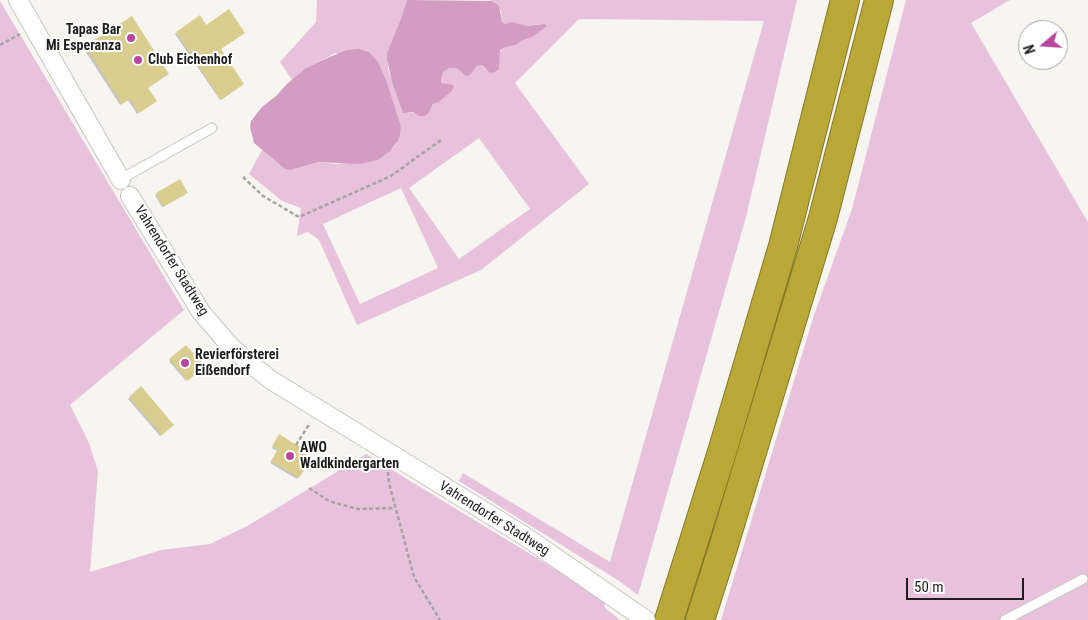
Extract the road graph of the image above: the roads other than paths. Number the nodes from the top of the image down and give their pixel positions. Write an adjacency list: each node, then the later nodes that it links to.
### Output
1 (18, 0): 5 (street, Vahrendorfer Stadtweg)
2 (845, 0): 9 (highway)
3 (880, 0): 10 (highway)
4 (212, 128): 5 (lane)
5 (121, 180): 6 (lane, Vahrendorfer Stadtweg)
6 (130, 196): 8 (street, Vahrendorfer Stadtweg)
7 (1083, 579): 11 (lane)
8 (646, 620)
9 (669, 620)
10 (700, 620)
11 (1006, 620)

